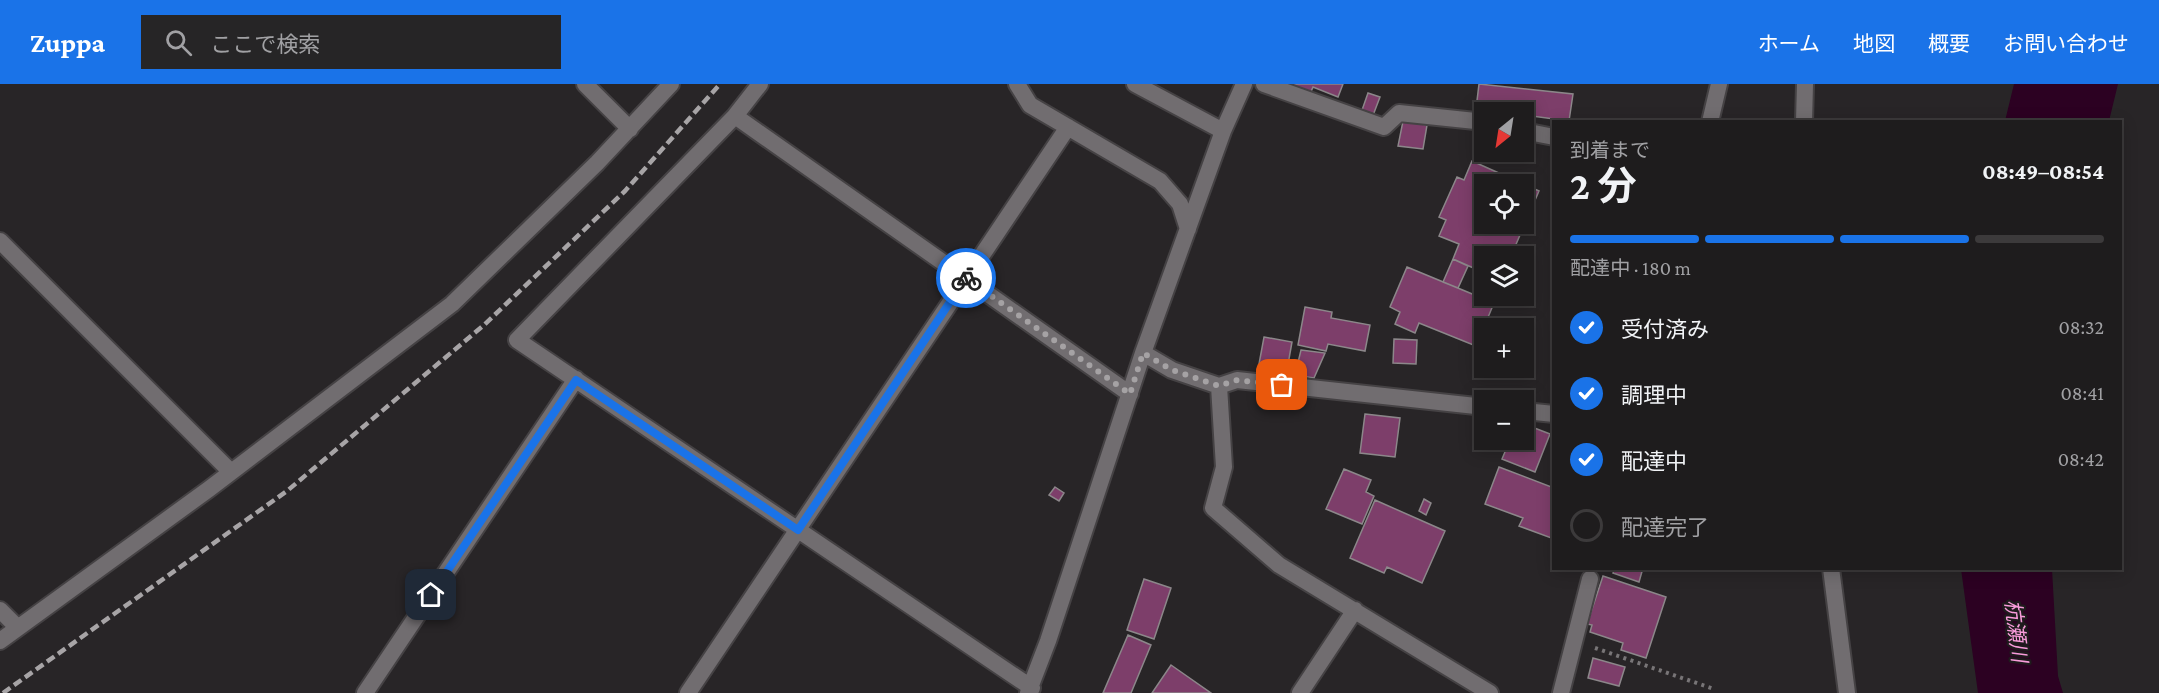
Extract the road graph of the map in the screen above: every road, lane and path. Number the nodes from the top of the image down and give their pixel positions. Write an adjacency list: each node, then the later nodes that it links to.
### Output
1 (585, 84): 15 (street)
2 (671, 84): 15 (street)
3 (760, 84): 10 (street)
4 (1017, 84): 14 (street)
5 (1135, 84): 16 (street)
6 (1244, 84): 16 (street)
7 (1264, 84): 13 (street)
8 (1719, 84): 11 (street)
9 (1805, 84): 12 (street)
10 (735, 116): 21 (street); 23 (street)
11 (1710, 120)
12 (1804, 120)
13 (1474, 121)
14 (1068, 127): 19 (street); 21 (street)
15 (630, 129): 29 (street)
16 (1223, 131): 19 (street)
17 (1534, 133): 18 (street)
18 (1552, 137)
19 (1188, 229): 22 (street)
20 (0, 241): 29 (street)
21 (967, 278): 25 (street); 30 (street)
22 (1143, 353): 24 (street); 25 (street)
23 (576, 380): 30 (street); 40 (street)
24 (1219, 386): 26 (street); 34 (street)
25 (1130, 394): 39 (street)
26 (1474, 406)
27 (1534, 412): 28 (street)
28 (1552, 414)
29 (231, 472): 35 (street)
30 (798, 530): 39 (street); 41 (street)
31 (1831, 570): 45 (street)
32 (1590, 579): 37 (street)
33 (0, 610): 35 (street)
34 (1355, 610): 42 (street); 43 (street)
35 (18, 628): 36 (street)
36 (0, 640)
37 (1574, 640): 38 (path); 44 (street)
38 (1714, 689)
39 (1030, 691)
40 (366, 693)
41 (688, 693)
42 (1300, 693)
43 (1490, 693)
44 (1561, 693)
45 (1847, 693)

